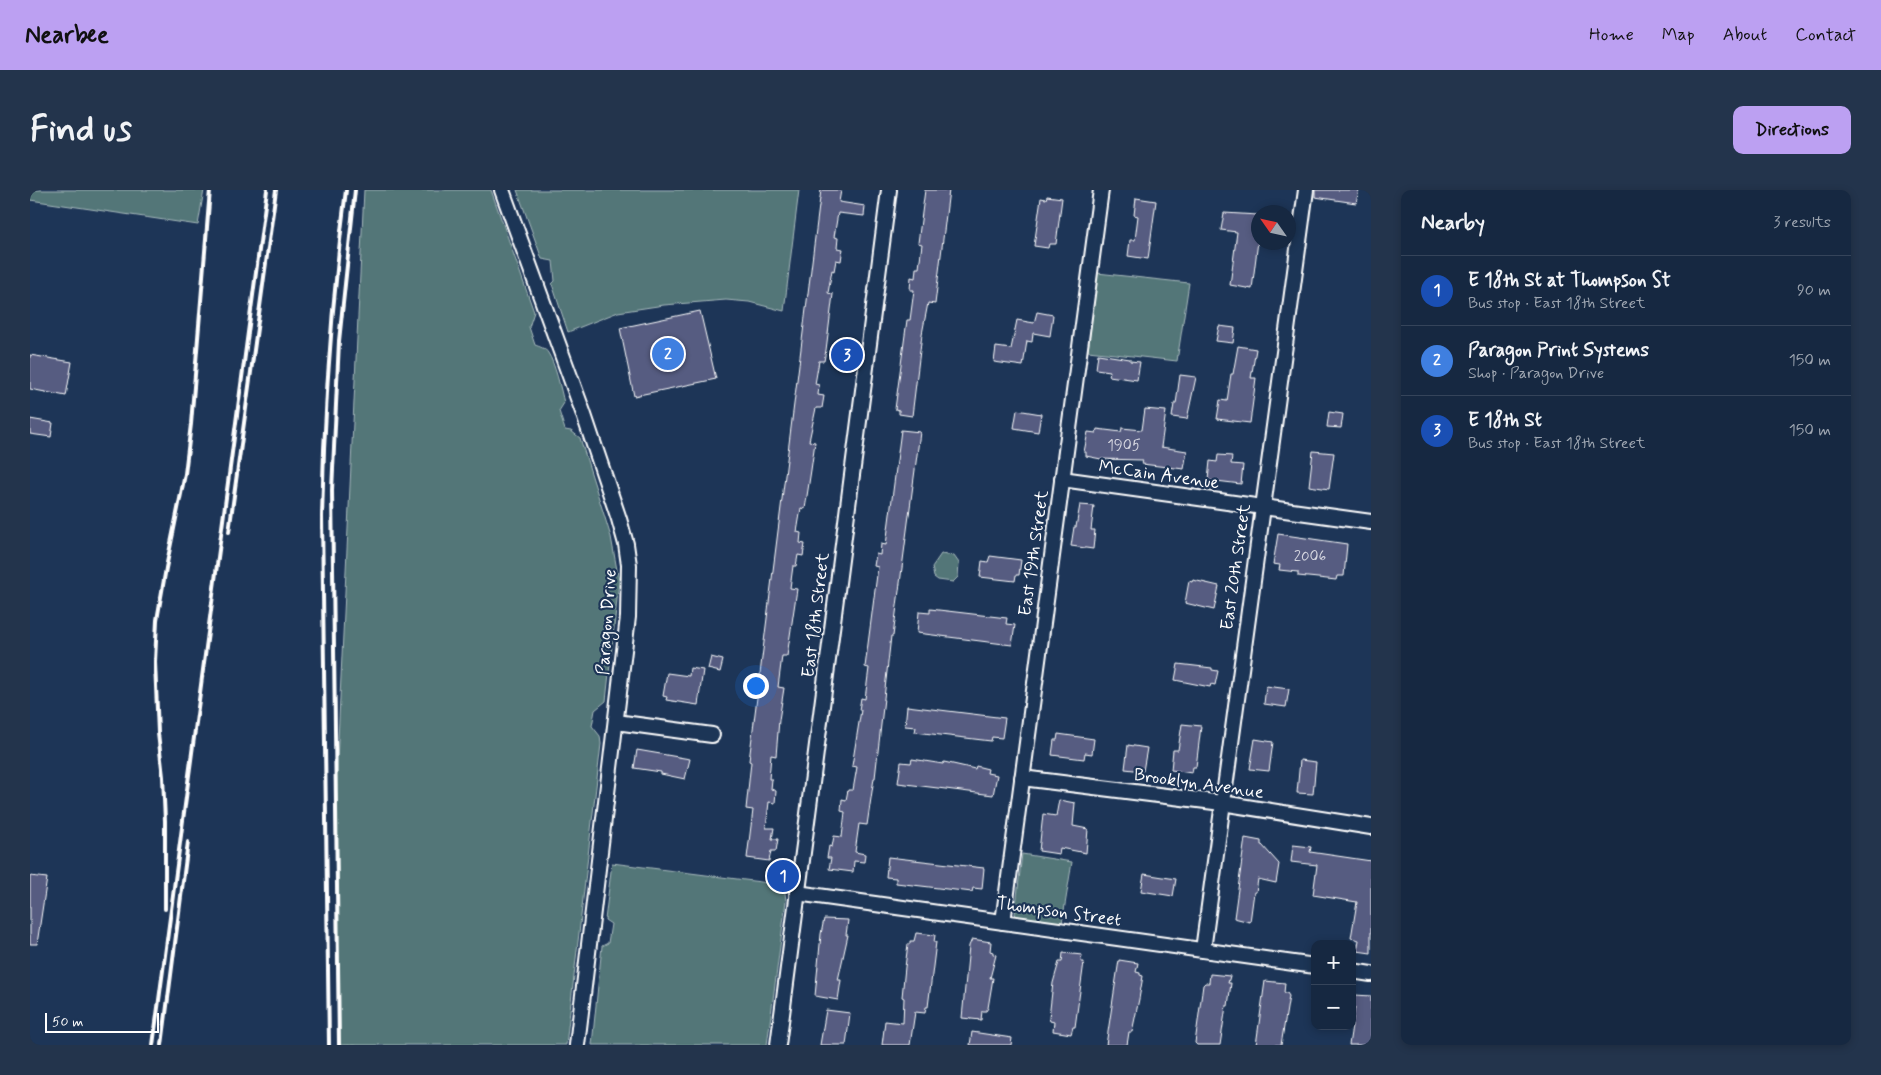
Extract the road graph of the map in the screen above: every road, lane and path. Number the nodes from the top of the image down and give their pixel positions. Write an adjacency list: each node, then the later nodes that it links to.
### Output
1 (502, 190): 8 (street, Paragon Drive)
2 (889, 190): 13 (street, East 18th Street)
3 (1101, 190): 5 (street, East 19th Street)
4 (1306, 190): 6 (street, East 20th Street)
5 (1062, 479): 6 (street, McCain Avenue); 10 (street, East 19th Street)
6 (1262, 507): 7 (street, McCain Avenue); 11 (street, East 20th Street)
7 (1371, 522)
8 (616, 722): 9 (street); 19 (street, Paragon Drive)
9 (712, 735)
10 (1022, 778): 11 (street, Brooklyn Avenue); 14 (street, East 19th Street)
11 (1222, 803): 12 (street, Brooklyn Avenue); 15 (street, East 20th Street)
12 (1371, 828)
13 (797, 894): 14 (street, Thompson Street); 20 (street, East 18th Street)
14 (1003, 922): 15 (street, Thompson Street)
15 (1203, 950): 16 (street, Thompson Street)
16 (1311, 965)
17 (1356, 972): 18 (street)
18 (1371, 974)
19 (577, 1045)
20 (778, 1045)

